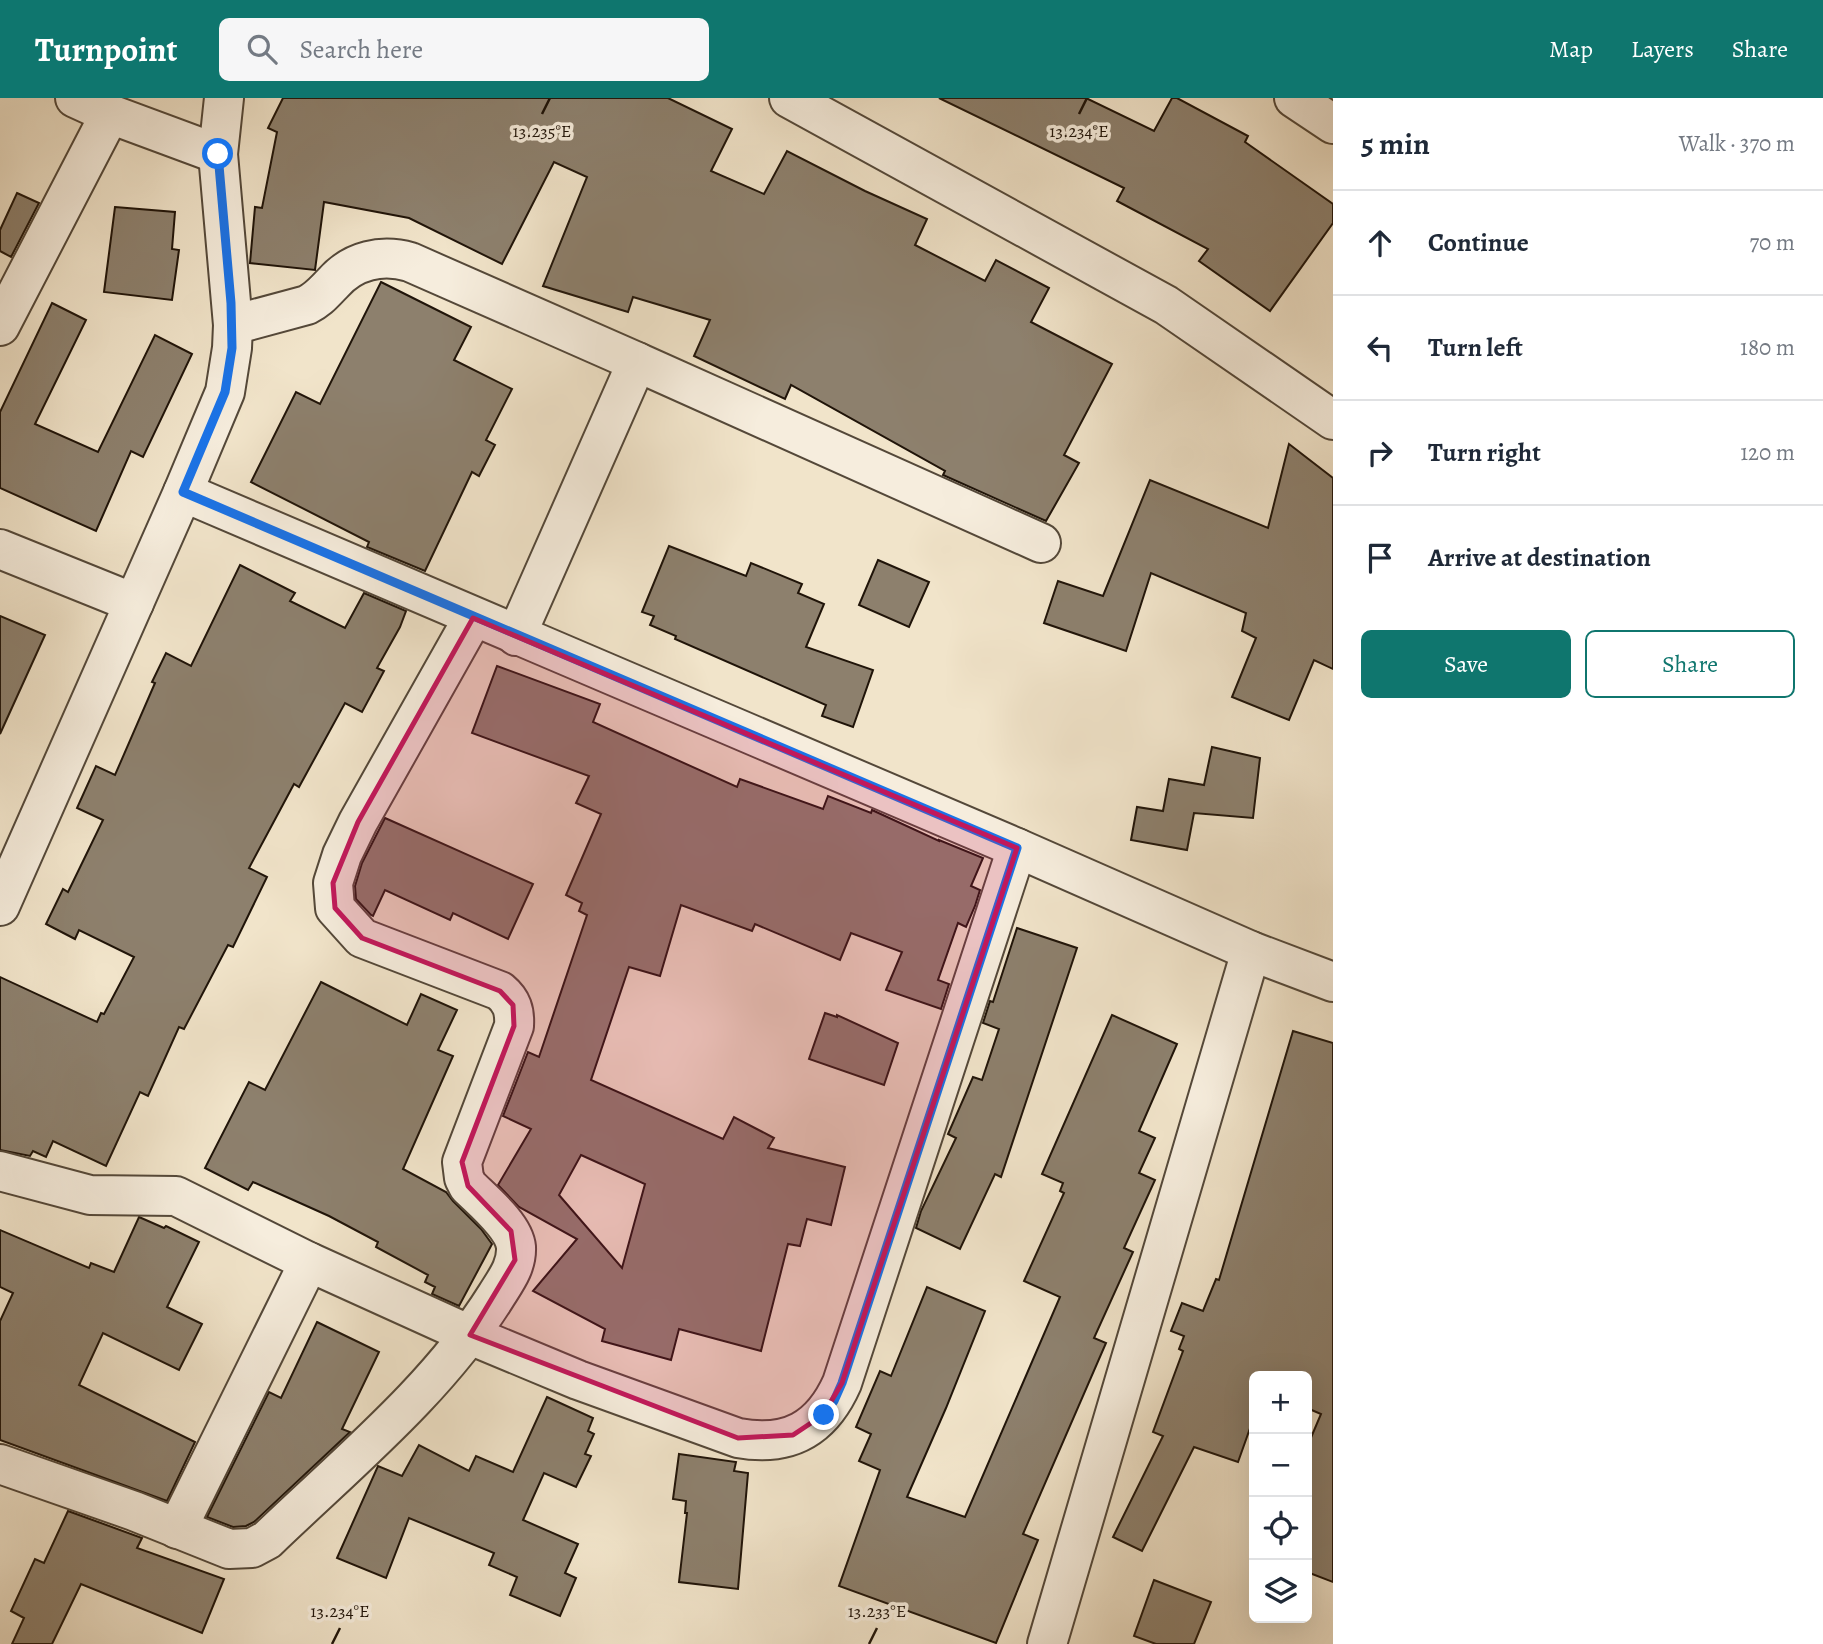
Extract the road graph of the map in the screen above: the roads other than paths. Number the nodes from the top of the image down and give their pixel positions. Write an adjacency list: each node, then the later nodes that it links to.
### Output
1 (75, 98): 5 (street)
2 (224, 98): 7 (street)
3 (1294, 98): 6 (street)
4 (799, 100): 11 (street)
5 (110, 114): 7 (street); 9 (street)
6 (1333, 124)
7 (218, 154): 8 (street)
8 (233, 325): 10 (street); 12 (street)
9 (0, 326)
10 (637, 362): 13 (street); 17 (street)
11 (1333, 419)
12 (183, 492): 15 (street); 16 (street)
13 (1041, 543)
14 (0, 549): 15 (street)
15 (134, 603): 19 (street)
16 (473, 618): 17 (street); 24 (street)
17 (516, 636): 18 (street)
18 (1017, 848): 20 (street); 24 (street)
19 (1, 903)
20 (1251, 951): 21 (street); 27 (street)
21 (1333, 982)
22 (0, 1171): 23 (street)
23 (309, 1262): 24 (street); 26 (street)
24 (470, 1335): 26 (street)
25 (0, 1464): 26 (street)
26 (177, 1529)
27 (1047, 1644)

